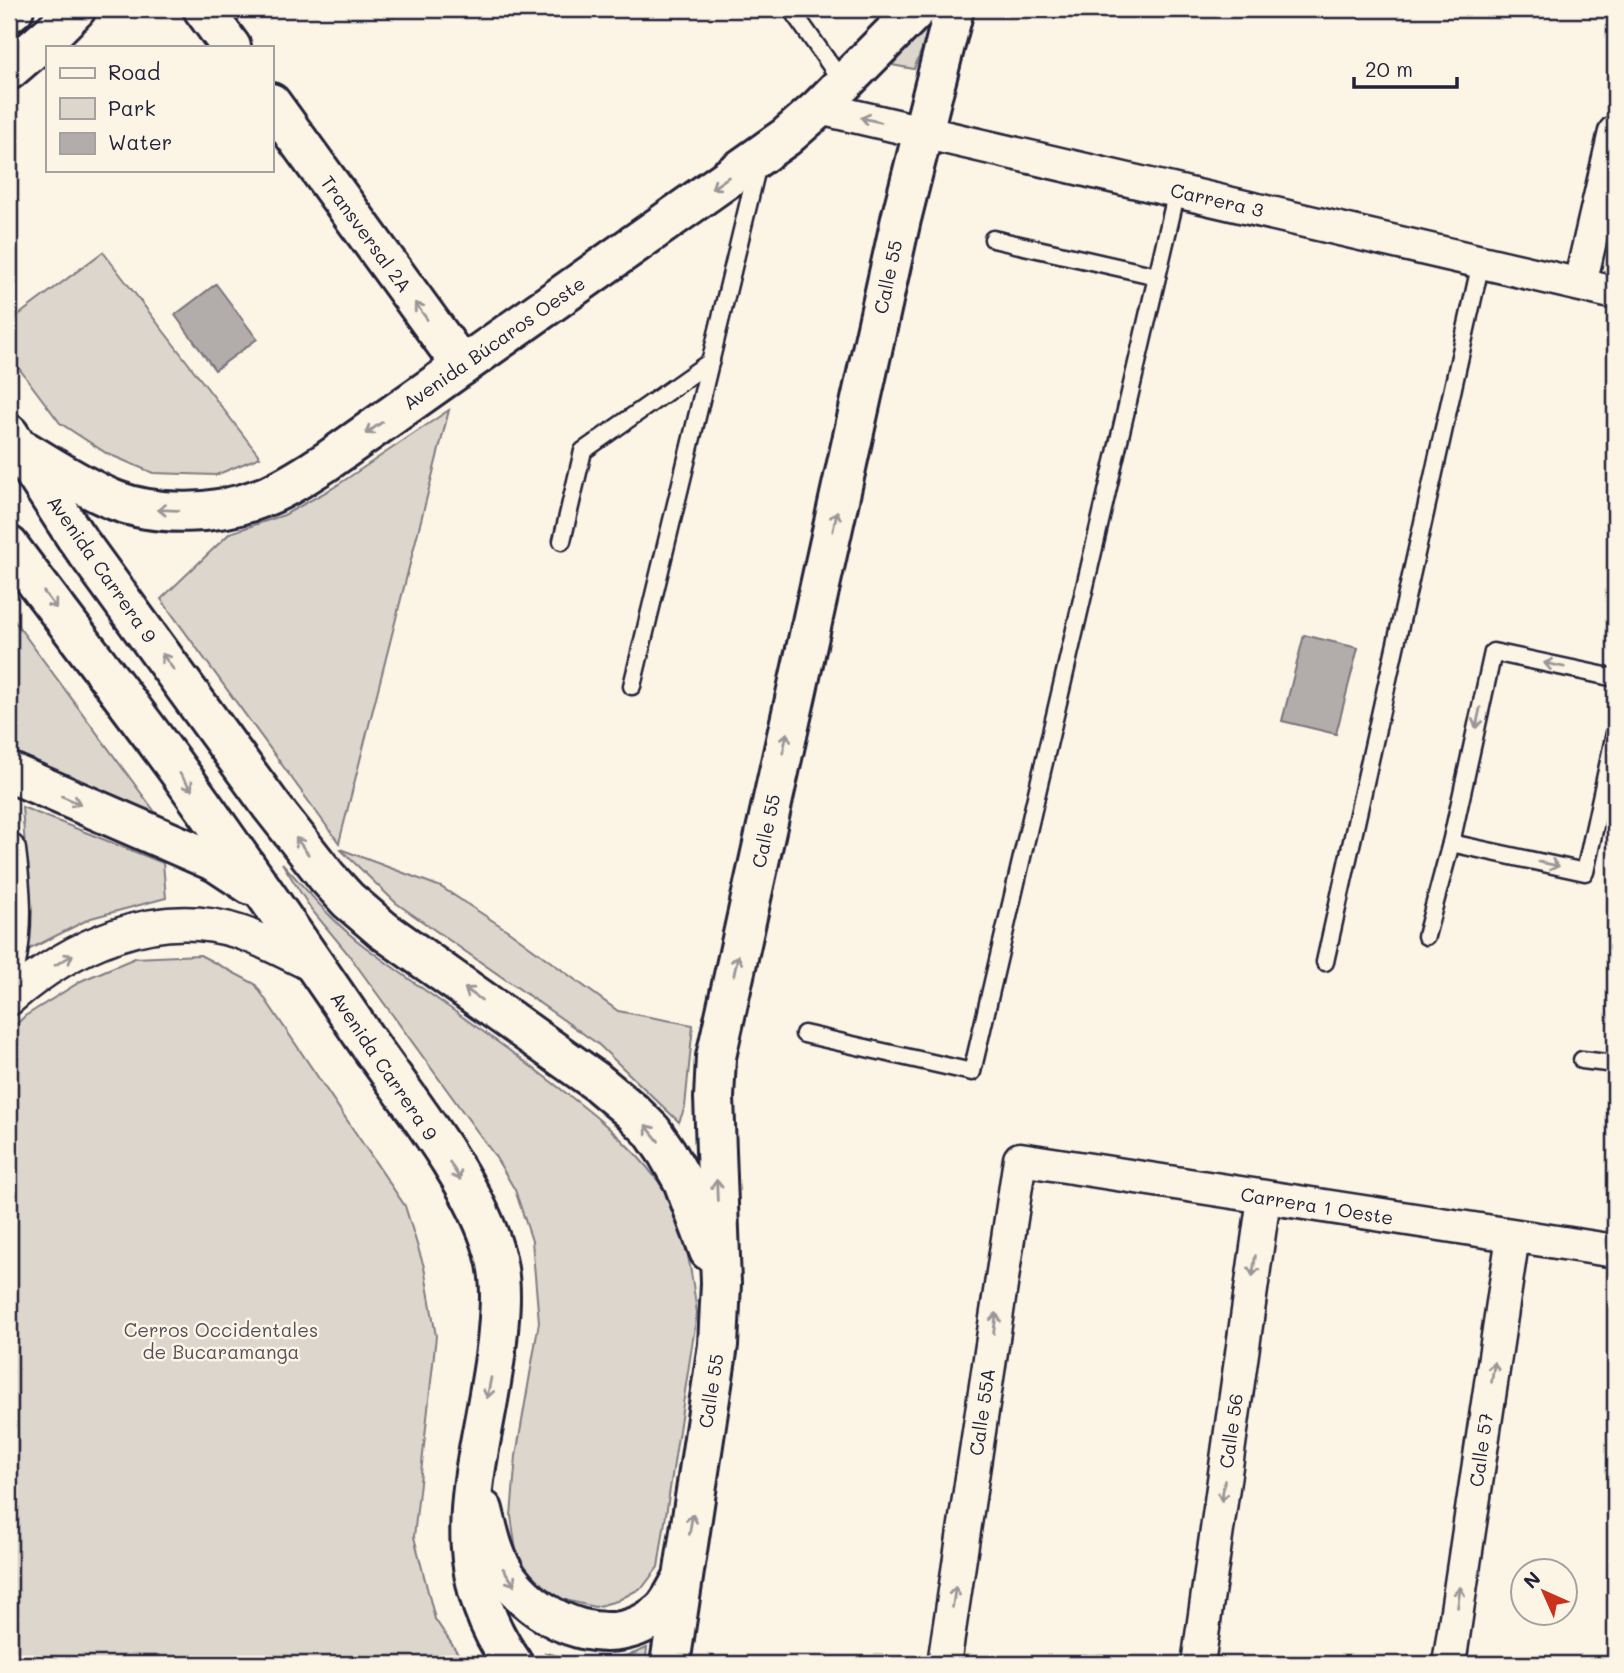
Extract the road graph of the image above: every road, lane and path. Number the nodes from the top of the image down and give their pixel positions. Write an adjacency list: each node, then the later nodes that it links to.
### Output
1 (14, 9): 7 (main road)
2 (89, 9): 8 (main road)
3 (203, 9): 9 (main road)
4 (791, 9): 11 (lane)
5 (917, 9): 11 (main road, Avenida Búcaros Oeste)
6 (954, 9): 13 (main road, Calle 55)
7 (9, 13)
8 (64, 21): 10 (main road)
9 (230, 46)
10 (9, 70)
11 (831, 95): 13 (street, Carrera 3, one-way to 11); 15 (main road, Avenida Búcaros Oeste)
12 (273, 106): 23 (main road, Transversal 2A, one-way to 12)
13 (923, 132): 16 (street, Carrera 3); 46 (main road, Calle 55, one-way to 13)
14 (1615, 132): 20 (street)
15 (760, 155): 22 (lane); 23 (main road, Avenida Búcaros Oeste, one-way to 23)
16 (1177, 191): 18 (street, Carrera 3); 19 (lane)
17 (993, 239): 19 (lane)
18 (1481, 262): 20 (street, Carrera 3); 36 (lane)
19 (1157, 276): 39 (lane)
20 (1580, 284): 21 (street, Carrera 3)
21 (1615, 293)
22 (711, 361): 25 (lane); 28 (lane)
23 (461, 366): 24 (main road, Avenida Búcaros Oeste, one-way to 24)
24 (14, 440): 46 (main road, Avenida Carrera 9, one-way to 24)
25 (562, 541)
26 (9, 546): 33 (main road, Avenida Carrera 9, one-way to 33)
27 (1615, 678): 31 (lane, one-way to 31)
28 (632, 686)
29 (1615, 733): 31 (lane, one-way to 29)
30 (9, 772): 33 (main road, one-way to 33)
31 (1451, 843): 34 (lane)
32 (9, 849): 35 (street)
33 (265, 896): 37 (main road, Avenida Carrera 9)
34 (1426, 936)
35 (9, 962)
36 (1325, 962)
37 (317, 968): 38 (street, one-way to 37); 47 (main road, Avenida Carrera 9, one-way to 47)
38 (9, 999)
39 (804, 1034)
40 (1582, 1060): 41 (lane)
41 (1615, 1064)
42 (1020, 1159): 43 (street, Carrera 1 Oeste); 51 (street, Calle 55A, one-way to 42)
43 (1264, 1198): 44 (street, Carrera 1 Oeste); 52 (street, Calle 56, one-way to 52)
44 (1513, 1236): 45 (street, Carrera 1 Oeste); 53 (street, Calle 57, one-way to 44)
45 (1615, 1251)
46 (721, 1283): 48 (main road, Calle 55, one-way to 46)
47 (474, 1467): 48 (main road, one-way to 48); 49 (main road, Avenida Carrera 9)
48 (682, 1580): 50 (main road, Calle 55)
49 (513, 1664)
50 (670, 1664)
51 (944, 1664)
52 (1198, 1664)
53 (1449, 1664)

